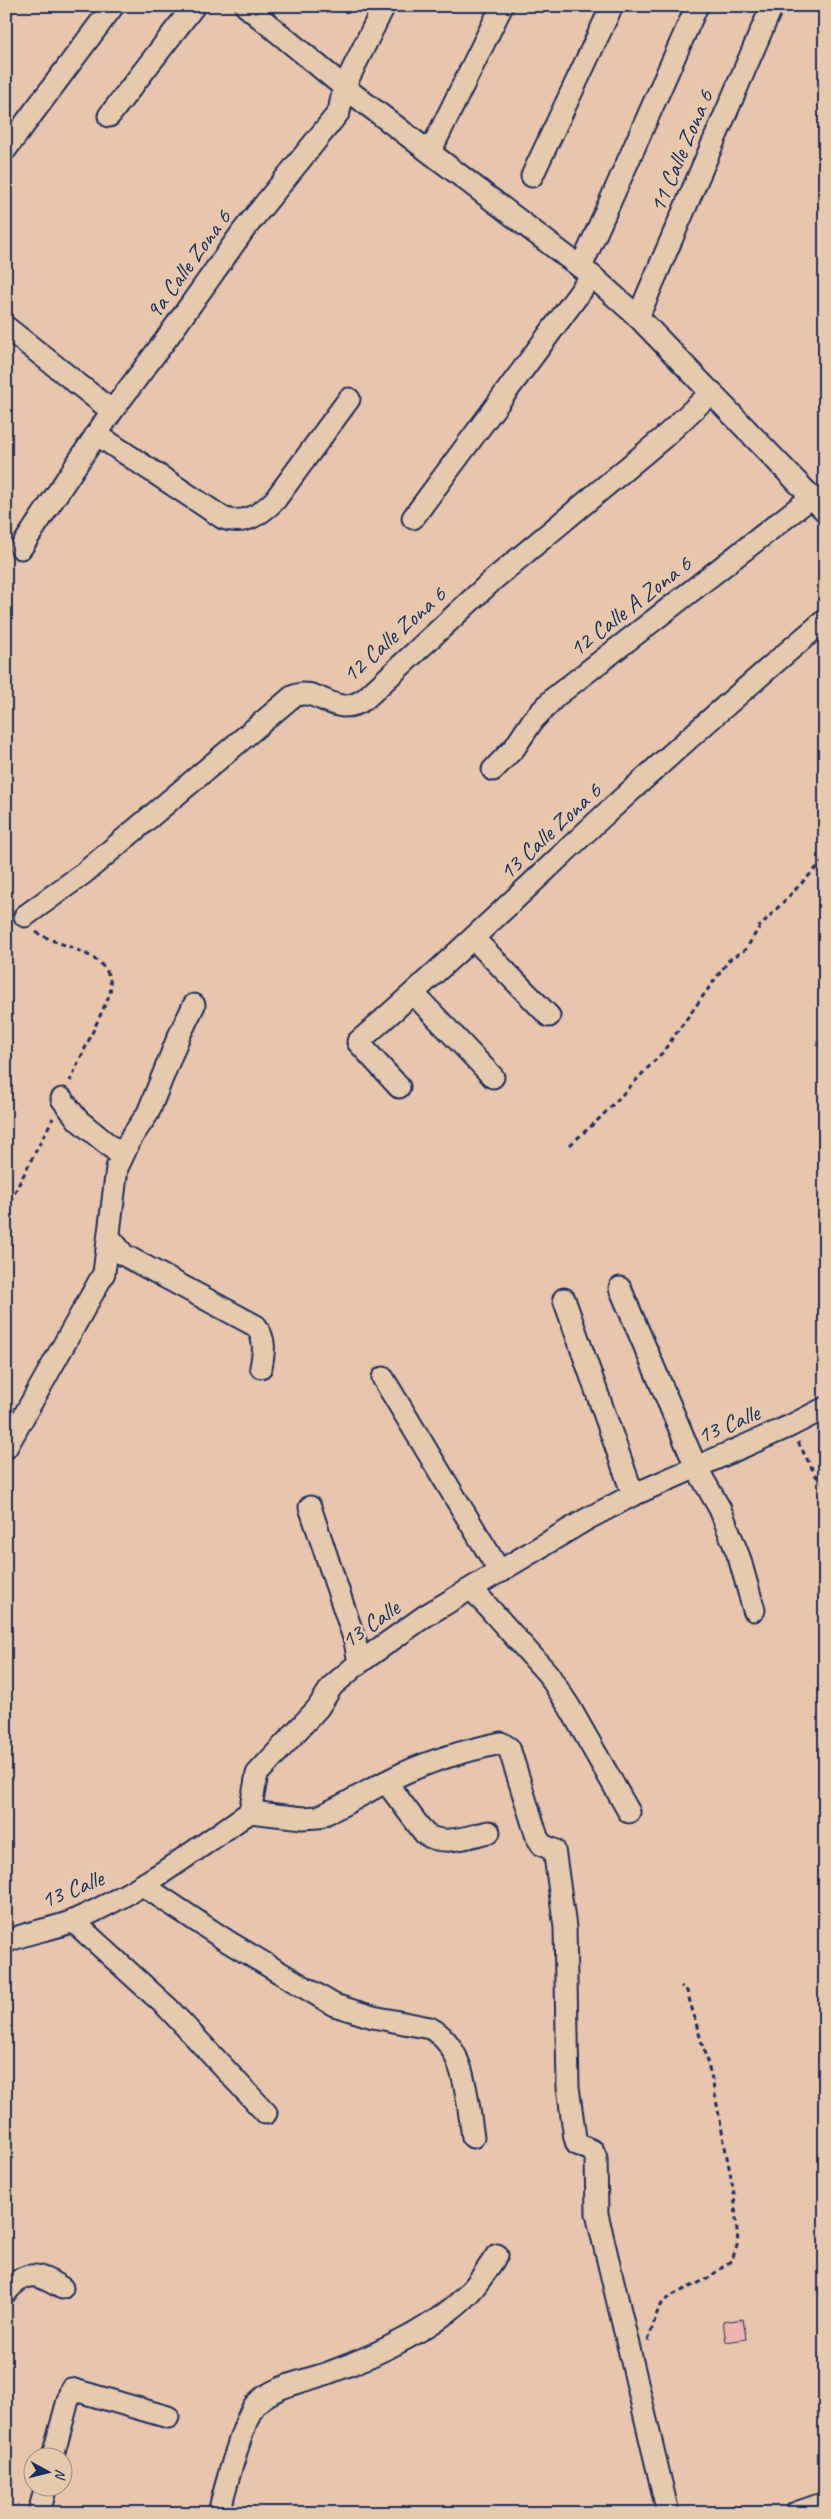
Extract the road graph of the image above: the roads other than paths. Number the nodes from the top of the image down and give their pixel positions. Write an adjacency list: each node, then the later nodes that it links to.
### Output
1 (113, 6): 11 (street)
2 (194, 6): 10 (street)
3 (246, 6): 9 (street)
4 (384, 6): 9 (street, 9a Calle Zona 6)
5 (502, 6): 12 (street)
6 (612, 6): 13 (street)
7 (697, 6): 14 (street)
8 (772, 6): 15 (street, 11 Calle Zona 6)
9 (344, 88): 12 (street); 19 (street, 9a Calle Zona 6)
10 (109, 116)
11 (6, 149)
12 (430, 152): 14 (street)
13 (532, 176)
14 (587, 272): 15 (street); 22 (street)
15 (638, 317): 17 (street)
16 (9, 335): 19 (street)
17 (712, 392): 21 (street); 26 (street, 12 Calle Zona 6)
18 (349, 399): 20 (street)
19 (112, 410): 20 (street, 9a Calle Zona 6)
20 (96, 434): 23 (street, 9a Calle Zona 6)
21 (818, 504): 25 (street, 12 Calle A Zona 6)
22 (413, 518)
23 (21, 548)
24 (825, 620): 27 (street, 13 Calle Zona 6)
25 (493, 770)
26 (25, 916)
27 (474, 939): 28 (street, 13 Calle Zona 6); 30 (street)
28 (414, 994): 31 (street); 32 (street, 13 Calle Zona 6)
29 (194, 1004): 34 (street)
30 (549, 1016)
31 (493, 1077)
32 (399, 1087)
33 (62, 1099): 34 (street)
34 (122, 1156): 35 (street)
35 (110, 1238): 38 (street); 41 (street)
36 (620, 1288): 42 (street)
37 (564, 1298): 43 (street)
38 (261, 1368)
39 (383, 1378): 45 (street)
40 (825, 1408): 42 (street, 13 Calle)
41 (6, 1448)
42 (696, 1467): 43 (street, 13 Calle); 47 (street)
43 (633, 1494): 45 (street, 13 Calle)
44 (310, 1506): 48 (street)
45 (500, 1572): 46 (street, 13 Calle)
46 (472, 1589): 48 (street, 13 Calle); 51 (street)
47 (754, 1610)
48 (359, 1663): 50 (street, 13 Calle)
49 (386, 1782): 50 (street); 52 (street); 67 (street)
50 (250, 1812): 53 (street, 13 Calle)
51 (629, 1812)
52 (489, 1832)
53 (144, 1886): 54 (street, 13 Calle); 57 (street)
54 (73, 1921): 55 (street, 13 Calle); 56 (street)
55 (6, 1942)
56 (266, 2113)
57 (473, 2136)
58 (497, 2255): 66 (street)
59 (62, 2288): 60 (street)
60 (6, 2292)
61 (168, 2417): 62 (street)
62 (56, 2446)
63 (43, 2496): 65 (street)
64 (825, 2503): 68 (street)
65 (39, 2513)
66 (218, 2513)
67 (668, 2513)
68 (796, 2513)

